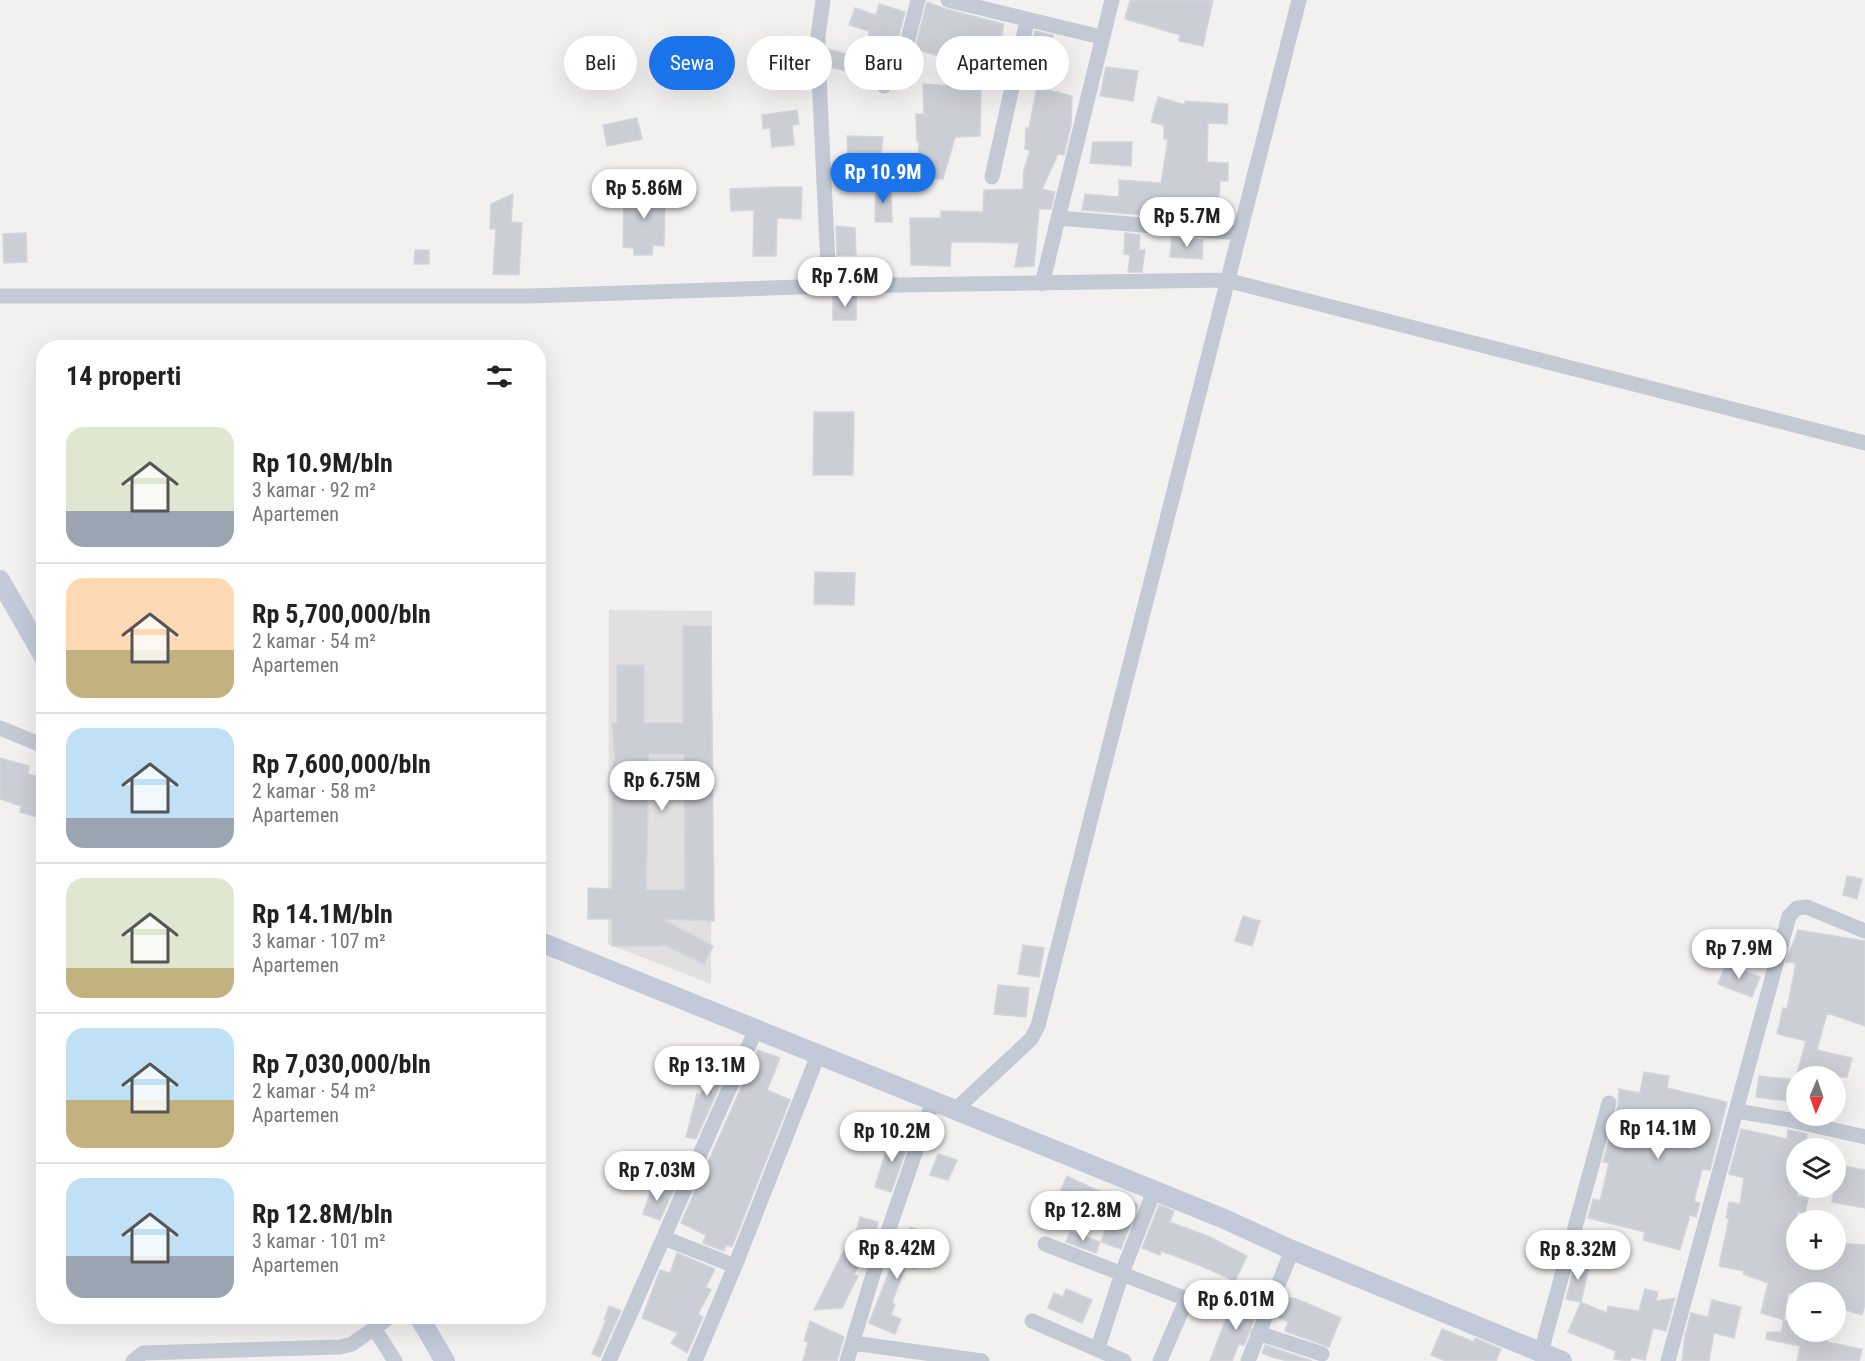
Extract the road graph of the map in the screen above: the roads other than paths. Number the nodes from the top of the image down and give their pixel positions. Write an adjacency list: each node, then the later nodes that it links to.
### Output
1 (823, 0): 14 (street)
2 (918, 0): 7 (street)
3 (948, 0): 6 (street)
4 (1112, 0): 8 (street)
5 (1299, 0): 11 (street)
6 (1027, 21): 8 (street); 9 (street)
7 (909, 36)
8 (1101, 37): 10 (street)
9 (992, 177)
10 (1058, 218): 11 (street); 13 (street)
11 (1239, 233): 12 (street)
12 (1226, 280): 13 (street); 16 (street); 27 (street)
13 (1042, 284): 14 (street)
14 (830, 286): 15 (street)
15 (0, 296)
16 (1865, 443)
17 (0, 580): 18 (main road)
18 (36, 643)
19 (0, 728): 20 (street)
20 (36, 743)
21 (1865, 931): 28 (street)
22 (546, 944): 23 (main road)
23 (756, 1030): 24 (main road); 31 (street)
24 (818, 1054): 25 (main road); 34 (street)
25 (933, 1101): 27 (main road); 41 (street)
26 (1609, 1103): 44 (street)
27 (955, 1110): 30 (main road)
28 (1737, 1111): 29 (street); 57 (street)
29 (1865, 1137)
30 (1154, 1191): 33 (main road); 35 (street)
31 (664, 1238): 34 (street); 49 (street)
32 (1045, 1244): 35 (street)
33 (1292, 1250): 40 (street); 44 (main road)
34 (735, 1266): 50 (street)
35 (1122, 1273): 42 (street); 54 (street)
36 (1032, 1320): 42 (street)
37 (381, 1324): 39 (street)
38 (422, 1324): 48 (main road)
39 (374, 1329): 45 (street); 47 (street)
40 (1258, 1333): 43 (street); 55 (street)
41 (853, 1342): 51 (street); 52 (street)
42 (1098, 1348): 53 (street)
43 (1322, 1354)
44 (1536, 1354): 56 (main road)
45 (259, 1355): 46 (street)
46 (134, 1361)
47 (394, 1361)
48 (445, 1361)
49 (609, 1361)
50 (694, 1361)
51 (847, 1361)
52 (982, 1361)
53 (1124, 1361)
54 (1160, 1361)
55 (1248, 1361)
56 (1562, 1361)
57 (1668, 1361)

